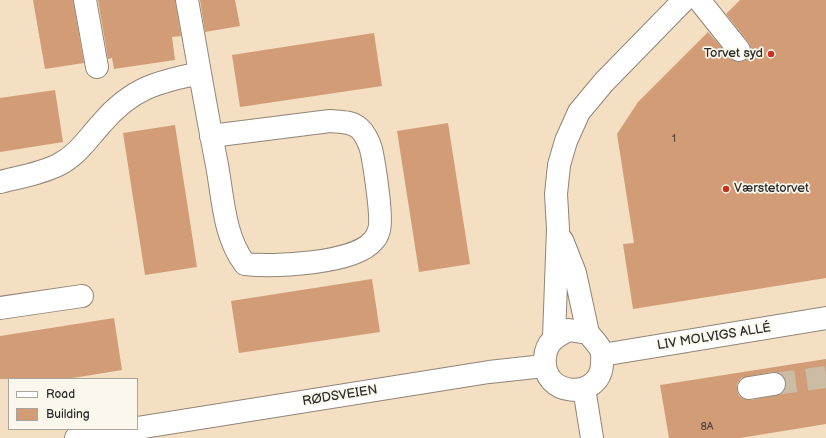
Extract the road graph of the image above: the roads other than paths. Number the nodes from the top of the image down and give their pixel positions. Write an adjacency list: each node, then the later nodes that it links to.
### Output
1 (85, 0): 6 (street)
2 (187, 0): 7 (street)
3 (684, 0): 10 (street)
4 (699, 0): 5 (street)
5 (739, 50)
6 (97, 67)
7 (200, 73): 8 (street); 9 (street)
8 (211, 136): 8 (street)
9 (0, 182)
10 (558, 229): 14 (street); 15 (street)
11 (82, 296): 12 (street)
12 (0, 308)
13 (826, 318): 16 (street, LIV MOLVIGS ALLÉ)
14 (588, 333): 15 (street); 16 (street)
15 (554, 337): 17 (street)
16 (602, 355): 19 (street)
17 (544, 366): 19 (street); 21 (street, RØDSVEIEN)
18 (774, 384): 20 (street)
19 (584, 388): 24 (street)
20 (749, 388)
21 (138, 428)
22 (126, 430): 23 (street)
23 (76, 438)
24 (592, 438)

